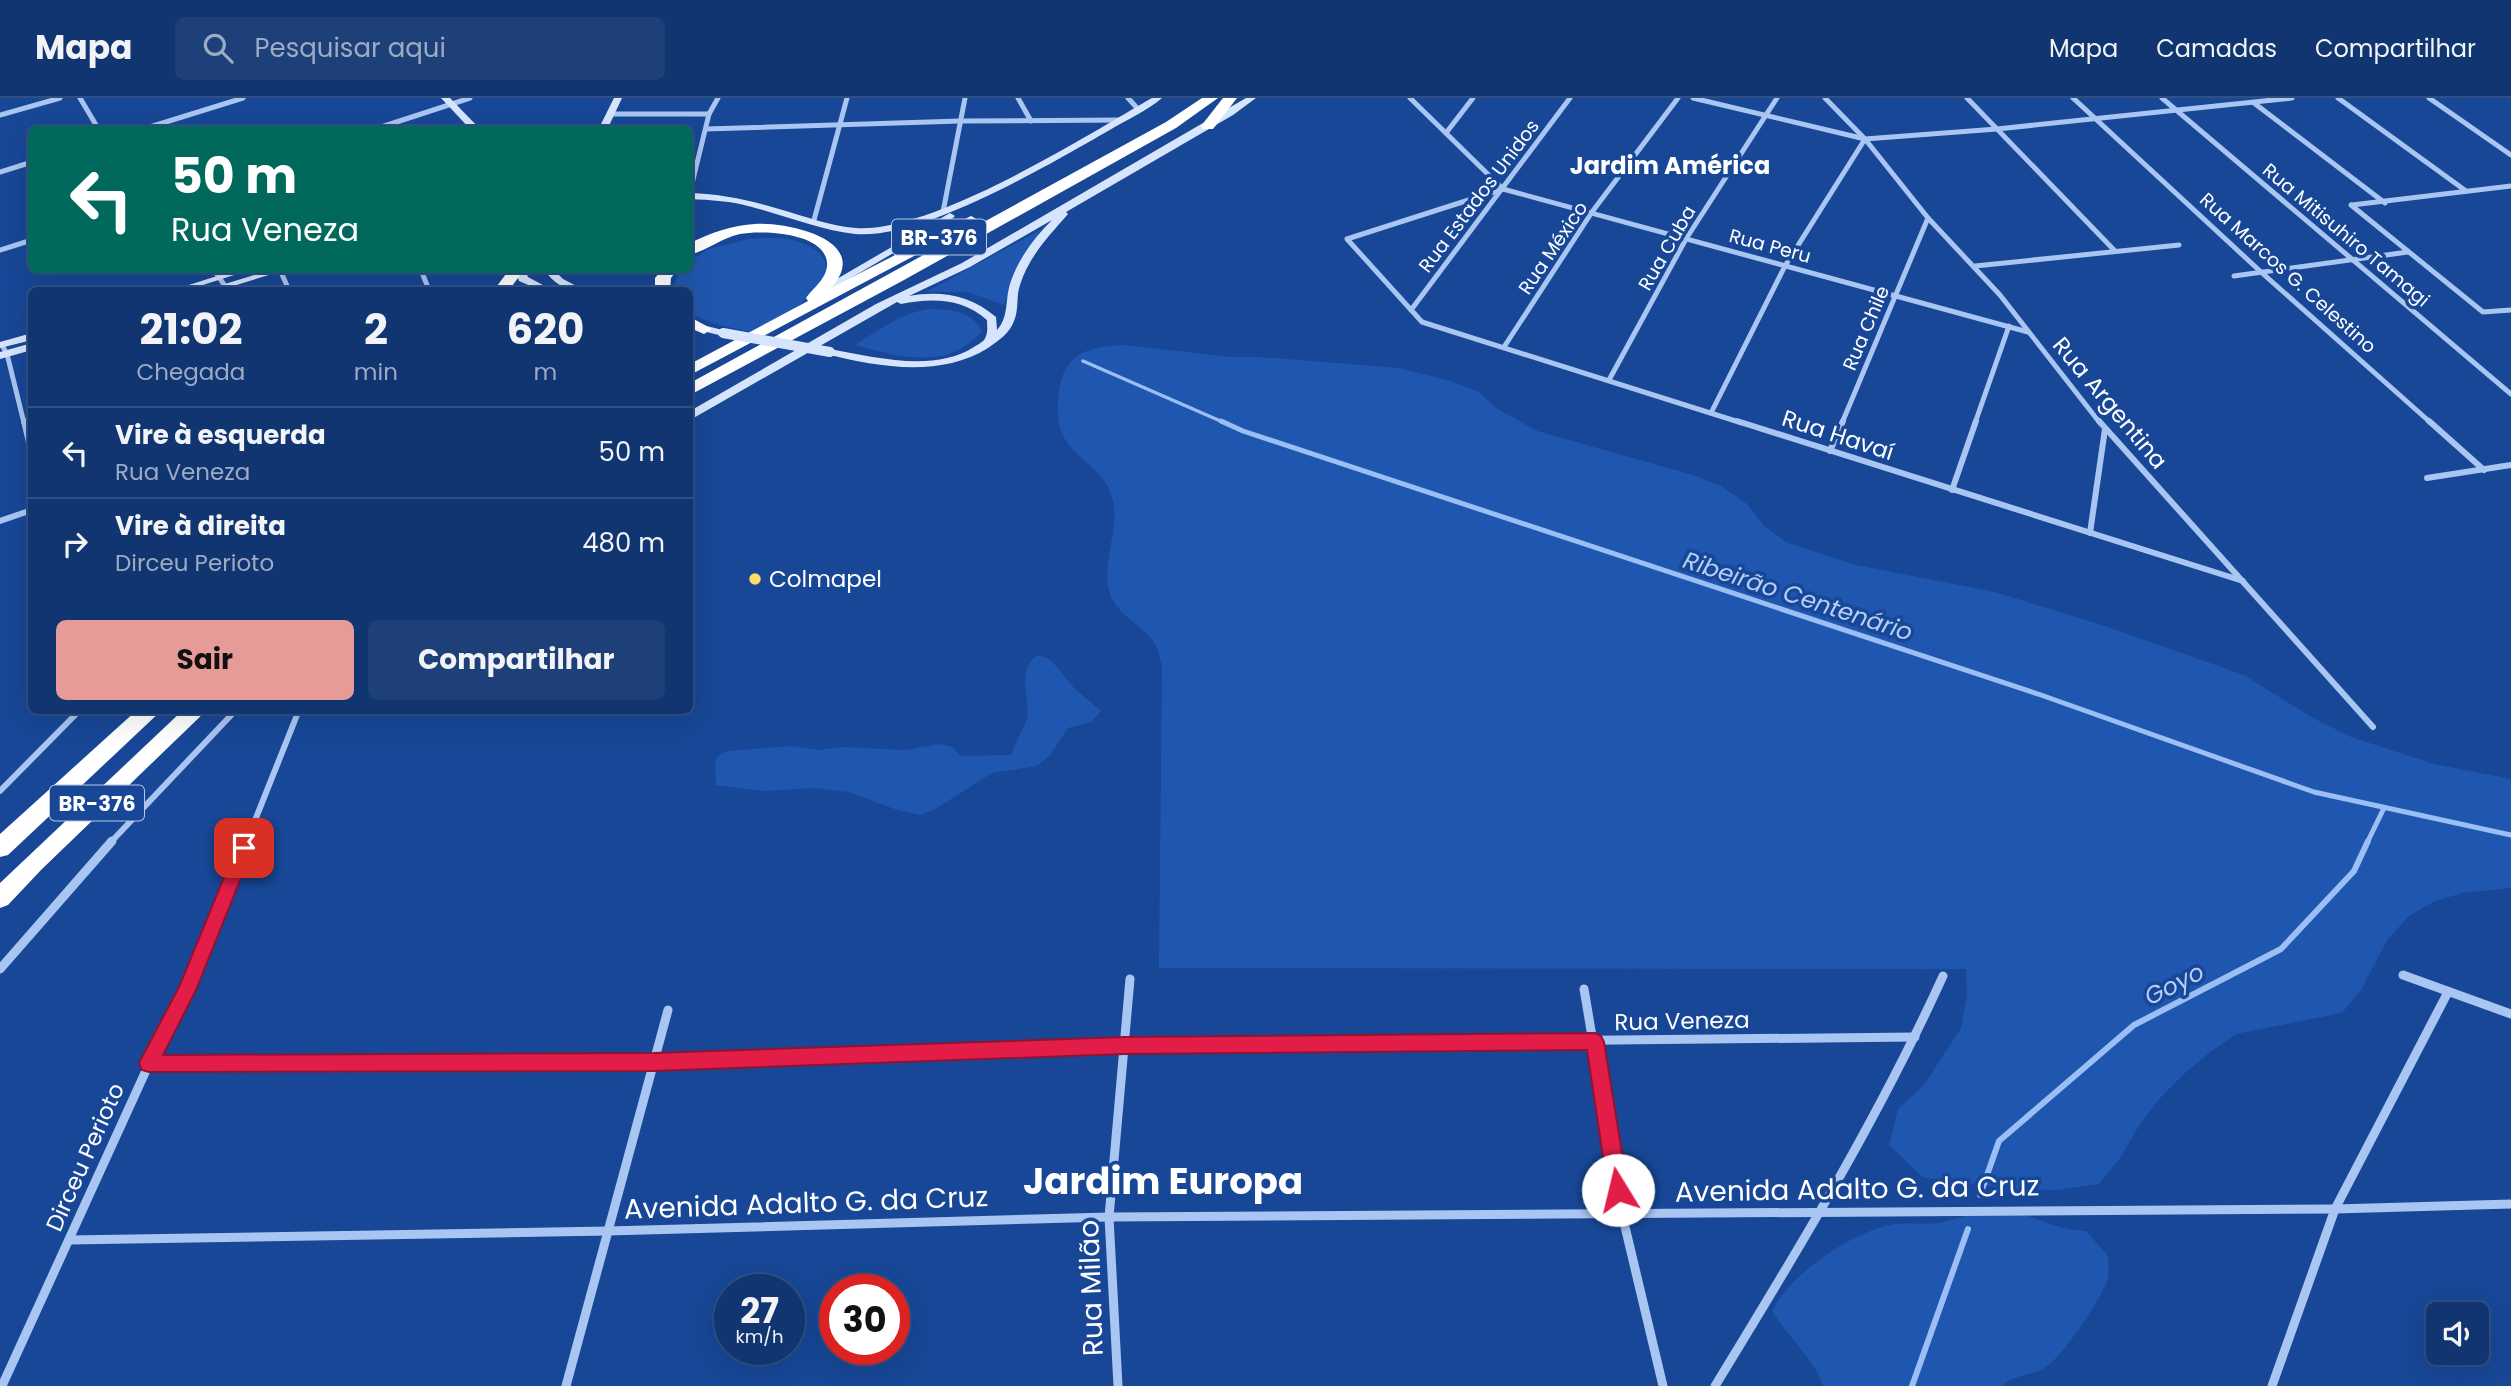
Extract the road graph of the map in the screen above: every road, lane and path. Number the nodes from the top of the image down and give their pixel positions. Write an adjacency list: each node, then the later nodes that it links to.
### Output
1 (60, 98): 36 (street)
2 (80, 98): 43 (street)
3 (243, 98): 44 (street)
4 (470, 98): 30 (street)
5 (618, 98): 34 (main road)
6 (718, 98): 35 (street)
7 (848, 98): 42 (street)
8 (965, 98): 40 (street)
9 (1018, 98): 41 (street)
10 (1128, 98): 33 (street)
11 (1158, 98): 33 (main road)
12 (1186, 98): 94 (highway, BR-376)
13 (1211, 98): 105 (highway, BR-376)
14 (1230, 98): 48 (highway)
15 (1251, 98): 48 (main road)
16 (1410, 98): 51 (street)
17 (1473, 98): 51 (street)
18 (1570, 98): 59 (street, Rua Estados Unidos)
19 (1678, 98): 65 (street, Rua México)
20 (1693, 98): 37 (street)
21 (1777, 98): 37 (street, Rua Cuba)
22 (1825, 98): 53 (street, Rua Argentina)
23 (1967, 98): 50 (street)
24 (2073, 98): 38 (street, Rua Marcos G. Celestino)
25 (2162, 98): 32 (street, Rua Mitisuhiro Tamagi)
26 (2248, 98): 31 (street)
27 (2292, 98): 31 (street)
28 (2338, 98): 60 (street)
29 (2429, 98): 54 (street)
30 (448, 101): 45 (street); 46 (main road)
31 (2254, 102): 32 (street); 63 (street)
32 (2175, 109): 38 (street); 75 (street, Rua Mitisuhiro Tamagi)
33 (1139, 110): 39 (main road)
34 (610, 114): 35 (street); 47 (main road)
35 (709, 114): 49 (street)
36 (0, 116)
37 (1766, 116): 53 (street); 68 (street, Rua Cuba)
38 (2095, 117): 50 (street); 78 (street, Rua Marcos G. Celestino)
39 (1120, 120): 41 (street); 52 (main road)
40 (960, 121): 41 (street); 42 (street); 64 (street)
41 (1031, 121)
42 (840, 124): 49 (street); 67 (street)
43 (97, 126)
44 (153, 126)
45 (382, 126)
46 (473, 126)
47 (604, 126)
48 (1208, 126): 62 (main road)
49 (706, 128): 57 (street)
50 (1997, 129): 53 (street); 73 (street)
51 (1446, 133): 59 (street)
52 (1089, 139): 64 (main road); 89 (main road)
53 (1865, 139): 66 (street, Rua Argentina); 76 (street)
54 (2511, 155)
55 (28, 163): 56 (street)
56 (0, 172)
57 (693, 182)
58 (2511, 186): 60 (street)
59 (1503, 189): 65 (street, Rua Peru); 92 (street, Rua Estados Unidos); 92 (street)
60 (2467, 191): 63 (street)
61 (693, 194): 67 (main road)
62 (1085, 195): 91 (main road); 99 (main road)
63 (2385, 203): 74 (street)
64 (943, 212): 67 (main road)
65 (1592, 212): 68 (street, Rua Peru); 101 (street, Rua México)
66 (1928, 218): 77 (street, Rua Argentina); 90 (street, Rua Chile)
67 (814, 220)
68 (1686, 239): 76 (street, Rua Peru); 104 (street, Rua Cuba)
69 (28, 241): 72 (street)
70 (2179, 245): 73 (street)
71 (693, 249): 89 (highway)
72 (0, 250)
73 (2115, 251): 77 (street)
74 (2408, 252): 75 (street); 93 (street)
75 (2351, 258): 78 (street); 106 (street, Rua Mitisuhiro Tamagi)
76 (1785, 266): 90 (street, Rua Peru); 107 (street)
77 (1975, 266): 97 (street, Rua Argentina)
78 (2261, 272): 83 (street); 113 (street, Rua Marcos G. Celestino)
79 (254, 273): 84 (main road)
80 (515, 273): 86 (highway)
81 (520, 273): 87 (main road)
82 (552, 273): 88 (main road)
83 (2234, 276)
84 (220, 277): 85 (main road)
85 (188, 287)
86 (504, 287)
87 (540, 287)
88 (572, 287)
89 (823, 290): 94 (highway)
90 (1896, 298): 95 (street, Rua Peru); 111 (street, Rua Chile)
91 (880, 306): 99 (main road); 108 (main road)
92 (1411, 310): 101 (street, Rua Havaí)
93 (2511, 310)
94 (786, 320): 103 (highway, BR-376)
95 (2008, 326): 97 (street, Rua Peru); 115 (street)
96 (693, 327): 99 (main road, bridge)
97 (2028, 332): 109 (street, Rua Argentina)
98 (28, 338): 102 (main road)
99 (986, 345)
100 (28, 347): 102 (main road)
101 (1504, 347): 104 (street, Rua Havaí)
102 (2, 350): 110 (street)
103 (693, 368)
104 (1609, 380): 107 (street, Rua Havaí)
105 (693, 388)
106 (2511, 394)
107 (1711, 413): 111 (street, Rua Havaí)
108 (693, 414)
109 (2105, 429): 118 (street); 119 (street, Rua Argentina)
110 (28, 441)
111 (1830, 451): 115 (street, Rua Havaí)
112 (2511, 466): 113 (street)
113 (2484, 470): 114 (street)
114 (2427, 478)
115 (1952, 490): 118 (street, Rua Havaí)
116 (28, 511): 117 (street)
117 (0, 521)
118 (2090, 533): 119 (street, Rua Havaí)
119 (2243, 581): 125 (street, Rua Argentina)
120 (76, 714): 126 (street)
121 (193, 714): 128 (highway, BR-376)
122 (232, 714): 129 (street)
123 (297, 714): 141 (street, Dirceu Perioto)
124 (139, 718): 127 (highway, BR-376)
125 (2373, 727)
126 (0, 791)
127 (0, 848)
128 (0, 898)
129 (0, 969)
130 (2403, 975): 134 (street)
131 (1943, 976): 137 (street)
132 (1130, 979): 139 (street, Rua Milão)
133 (1584, 989): 138 (street)
134 (2448, 992): 136 (street); 143 (street)
135 (668, 1010): 140 (street)
136 (2511, 1014)
137 (1915, 1037): 138 (street, Rua Veneza); 144 (street)
138 (1595, 1042): 139 (street, Rua Veneza); 145 (street)
139 (1125, 1045): 140 (street, Rua Veneza); 146 (street, Rua Milão)
140 (654, 1062): 141 (street, Rua Veneza); 147 (street)
141 (149, 1063): 148 (street, Dirceu Perioto)
142 (2511, 1204): 143 (street, Avenida Adalto G. da Cruz)
143 (2335, 1209): 144 (street, Avenida Adalto G. da Cruz); 154 (street)
144 (1821, 1213): 145 (street, Avenida Adalto G. da Cruz); 153 (street)
145 (1622, 1214): 146 (street, Avenida Adalto G. da Cruz); 152 (street)
146 (1109, 1217): 147 (street, Avenida Adalto G. da Cruz); 151 (street, Rua Milão)
147 (608, 1231): 148 (street, Avenida Adalto G. da Cruz); 150 (street)
148 (69, 1240): 149 (street, Dirceu Perioto)
149 (2, 1386)
150 (566, 1386)
151 (1118, 1386)
152 (1663, 1386)
153 (1715, 1386)
154 (2272, 1386)

